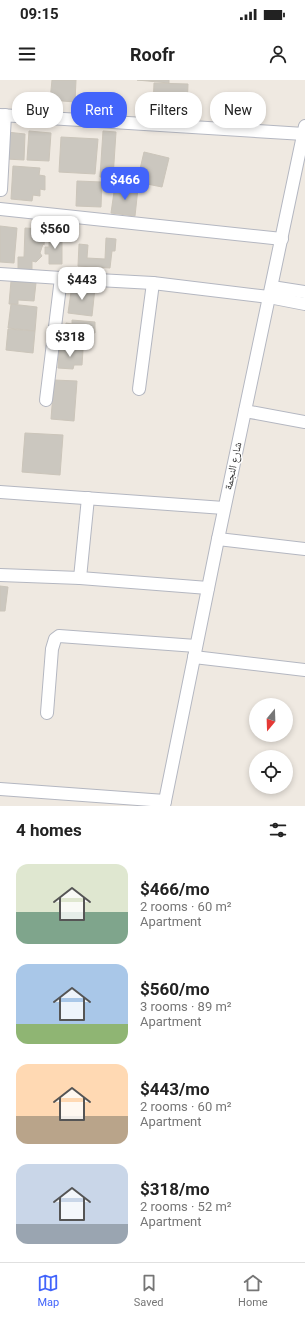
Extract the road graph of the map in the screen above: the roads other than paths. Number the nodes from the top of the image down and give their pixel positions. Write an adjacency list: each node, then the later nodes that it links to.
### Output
1 (2, 115): 2 (street); 3 (street)
2 (304, 130): 5 (street, شارع النجمة)
3 (1, 190)
4 (0, 209): 5 (street)
5 (282, 240): 9 (street, شارع النجمة)
6 (0, 274): 7 (street)
7 (61, 278): 8 (street); 13 (street)
8 (153, 282): 9 (street); 12 (street)
9 (271, 292): 10 (street); 11 (street); 14 (street, شارع النجمة)
10 (305, 292)
11 (305, 304)
12 (139, 389)
13 (46, 400)
14 (245, 411): 15 (street); 18 (street, شارع النجمة)
15 (305, 422)
16 (0, 492): 17 (street)
17 (88, 498): 18 (street); 22 (street)
18 (224, 508): 19 (street, شارع النجمة)
19 (218, 539): 20 (street); 23 (street, شارع النجمة)
20 (305, 549)
21 (0, 575): 22 (street)
22 (80, 578): 23 (street)
23 (208, 588): 24 (street, شارع النجمة)
24 (195, 651): 25 (street); 26 (street); 28 (street, شارع النجمة)
25 (305, 670)
26 (47, 713)
27 (0, 789): 28 (street)
28 (164, 804)

